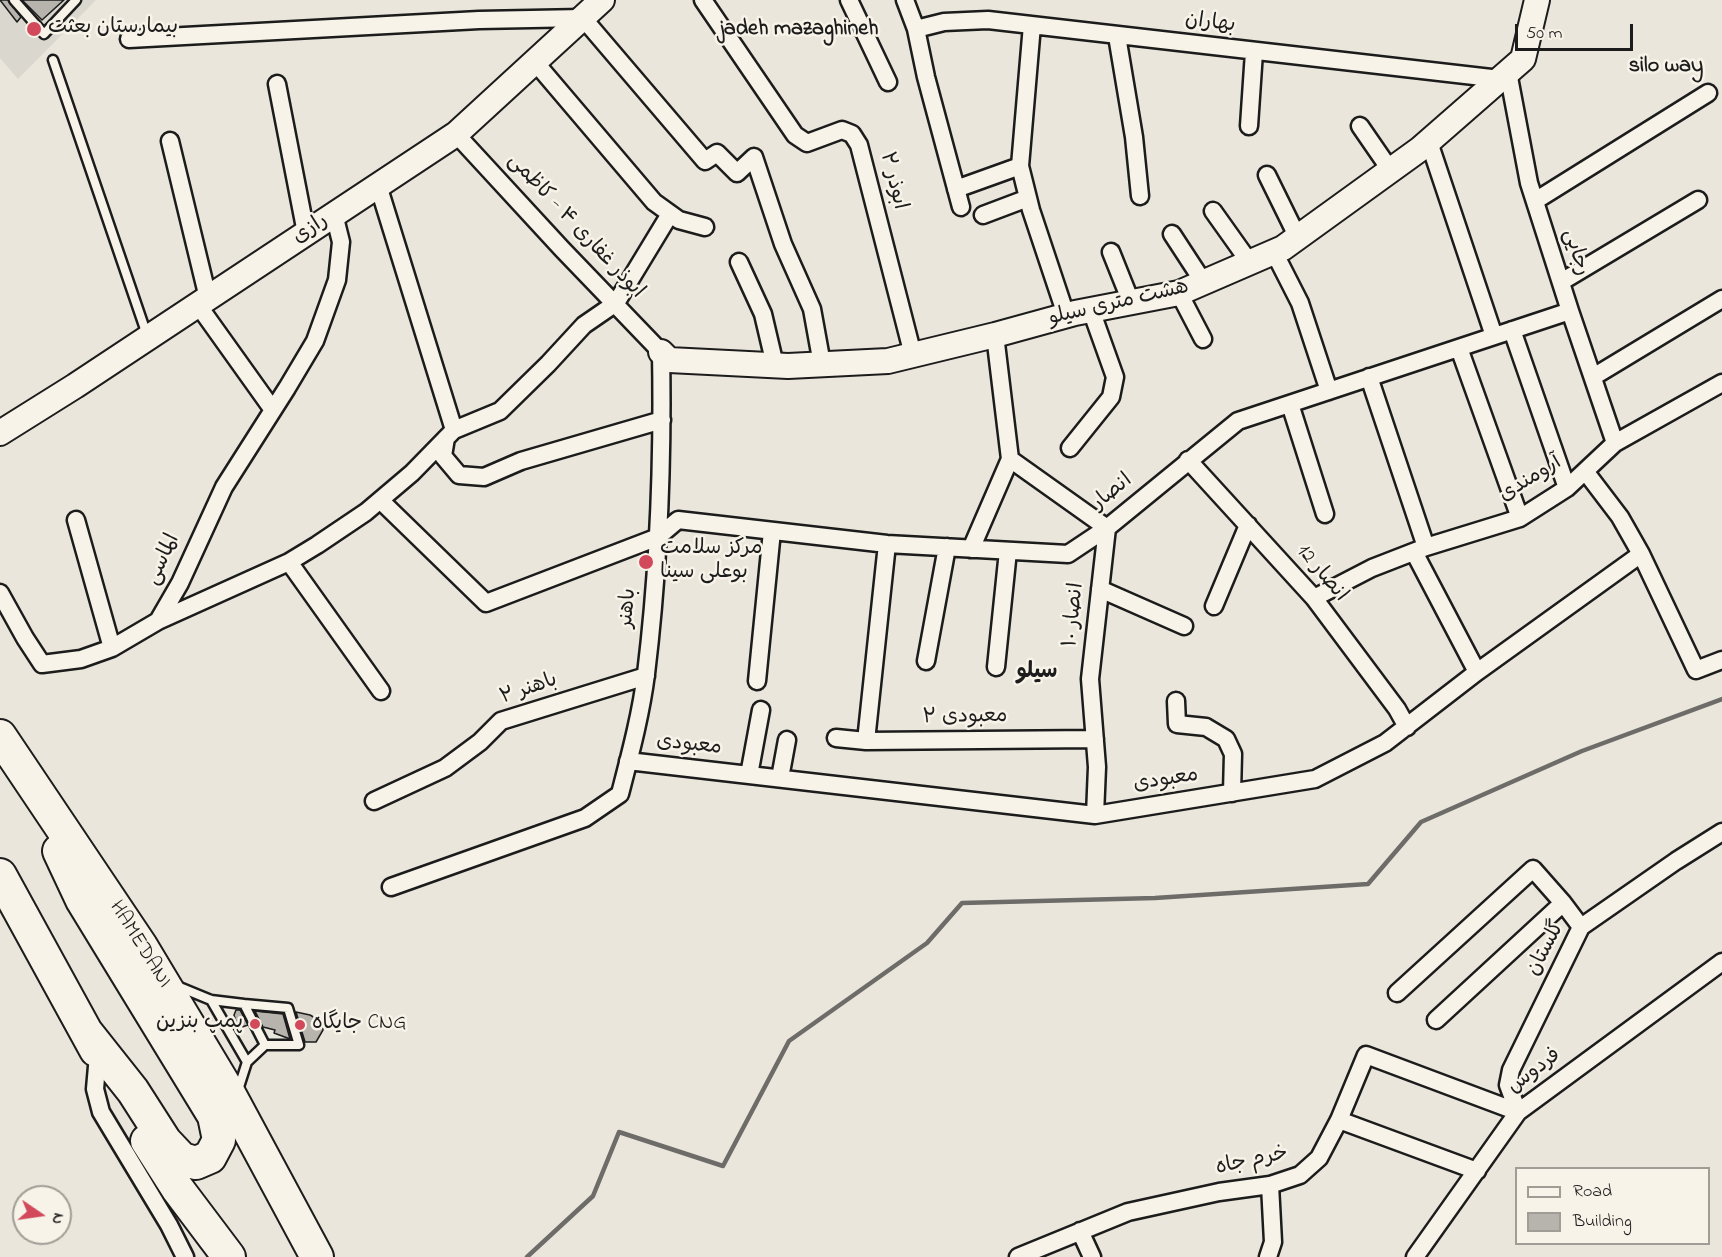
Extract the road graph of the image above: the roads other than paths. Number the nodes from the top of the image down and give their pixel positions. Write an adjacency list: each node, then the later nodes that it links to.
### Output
1 (14, 0): 2 (lane)
2 (76, 0)
3 (602, 0): 8 (street, رازی)
4 (703, 0): 64 (street, ابوذر ۲)
5 (849, 0): 17 (street)
6 (905, 0): 10 (street)
7 (1537, 0): 16 (street, هشت متری سیلو)
8 (583, 18): 12 (street); 15 (street, رازی); 65 (street)
9 (1032, 25): 10 (street, بهاران); 11 (street, بهاران); 25 (street)
10 (916, 29): 29 (street)
11 (1117, 36): 13 (street, بهاران); 30 (street)
12 (129, 39)
13 (1254, 51): 16 (street, بهاران); 20 (street)
14 (53, 60): 60 (lane)
15 (535, 62): 22 (street, رازی); 37 (street)
16 (1504, 75): 24 (street, هشت متری سیلو); 33 (street, رجایی)
17 (888, 82)
18 (277, 84): 40 (street)
19 (1708, 93): 33 (street)
20 (1249, 126)
21 (1360, 126): 26 (street)
22 (456, 134): 28 (street, رازی); 53 (street, ابوذر غفاری ۴ - کاظمی)
23 (170, 141): 51 (street)
24 (1429, 142): 26 (street, هشت متری سیلو); 59 (street)
25 (1020, 166): 29 (street); 31 (street)
26 (1391, 171): 42 (street, هشت متری سیلو)
27 (1267, 175): 42 (street)
28 (378, 185): 36 (street, رازی); 75 (street)
29 (956, 189): 34 (street)
30 (1140, 195)
31 (1028, 198): 38 (street); 56 (street)
32 (1698, 200): 47 (street)
33 (1535, 201): 47 (street, رجایی)
34 (961, 207)
35 (1213, 211): 46 (street)
36 (334, 214): 40 (street, رازی); 72 (street, الماسی)
37 (670, 214): 39 (street); 53 (street)
38 (983, 215)
39 (705, 227)
40 (306, 233): 51 (street, رازی)
41 (1172, 234): 48 (street)
42 (1298, 237): 44 (street, هشت متری سیلو)
43 (1111, 252): 52 (street)
44 (1274, 252): 46 (street, هشت متری سیلو); 70 (street)
45 (739, 262): 66 (street)
46 (1250, 262): 48 (street, هشت متری سیلو)
47 (1561, 282): 55 (street, رجایی)
48 (1204, 283): 49 (street, هشت متری سیلو)
49 (1179, 293): 52 (street, هشت متری سیلو); 61 (street)
50 (1722, 299): 68 (street)
51 (203, 301): 60 (street, رازی); 72 (street)
52 (1131, 302): 54 (street, هشت متری سیلو)
53 (616, 303): 63 (street, ابوذر غفاری ۴ - کاظمی); 75 (street)
54 (1091, 310): 56 (street, هشت متری سیلو); 77 (street)
55 (1570, 311): 57 (street, انصار); 68 (street, رجایی)
56 (1066, 315): 58 (street, هشت متری سیلو)
57 (1512, 330): 59 (street, انصار); 81 (street)
58 (994, 335): 64 (street, هشت متری سیلو); 78 (street)
59 (1494, 336): 62 (street, انصار)
60 (148, 338): 74 (street, رازی)
61 (1203, 339)
62 (1459, 348): 67 (street, انصار); 84 (street)
63 (661, 352): 66 (street, هشت متری سیلو); 73 (street, باهنر)
64 (913, 355): 65 (street, هشت متری سیلو)
65 (822, 364): 66 (street, هشت متری سیلو)
66 (775, 365)
67 (1370, 377): 70 (street, انصار); 93 (street)
68 (1593, 377): 76 (street, رجایی)
69 (1722, 383): 76 (street, آرومندی)
70 (1329, 391): 71 (street, انصار)
71 (1290, 404): 79 (street, انصار); 83 (street)
72 (273, 410): 101 (street, الماسی)
73 (662, 420): 75 (street); 89 (street, باهنر)
74 (0, 434)
75 (450, 434): 82 (street)
76 (1615, 442): 80 (street, آرومندی)
77 (1070, 448)
78 (1010, 459): 87 (street); 92 (street)
79 (1188, 460): 86 (street, انصار 12); 87 (street, انصار)
80 (1585, 471): 81 (street, آرومندی); 95 (street)
81 (1567, 488): 84 (street, آرومندی)
82 (380, 501): 89 (street, انصار); 96 (street)
83 (1325, 514)
84 (1520, 518): 93 (street, آرومندی)
85 (76, 520): 103 (street)
86 (1248, 525): 99 (street, انصار 12); 100 (street)
87 (1107, 528): 94 (street, انصار); 97 (street, انصار ۱۰)
88 (772, 531): 89 (street, انصار); 90 (street, انصار); 109 (street)
89 (658, 537): 108 (street, باهنر)
90 (887, 544): 91 (street, انصار); 118 (street)
91 (947, 547): 92 (street, انصار); 105 (street)
92 (971, 549): 94 (street, انصار)
93 (1420, 550): 99 (street, آرومندی); 107 (street)
94 (1008, 551): 106 (street)
95 (1641, 554): 104 (street); 107 (street, معبودی)
96 (289, 562): 101 (street); 110 (street)
97 (1100, 589): 102 (street); 116 (street, انصار ۱۰)
98 (0, 592): 103 (street, الماسی)
99 (1314, 598): 113 (street, انصار 12)
100 (1214, 606)
101 (158, 621): 103 (street, الماسی)
102 (1184, 626)
103 (112, 648)
104 (1722, 660)
105 (926, 661)
106 (996, 667)
107 (1477, 672): 113 (street, معبودی)
108 (646, 676): 119 (street, باهنر); 124 (street, باهنر ۲)
109 (757, 681)
110 (381, 691)
111 (1176, 700): 122 (street)
112 (760, 710): 120 (street)
113 (1407, 727): 122 (street, معبودی)
114 (0, 736): 123 (highway, HAMEDANI)
115 (836, 738): 118 (street, معبودی ۲)
116 (1095, 739): 118 (street, معبودی ۲); 125 (street, انصار ۱۰)
117 (787, 740): 121 (street)
118 (866, 741)
119 (628, 761): 120 (street, معبودی); 128 (street, باهنر)
120 (749, 775): 121 (street, معبودی)
121 (780, 778): 125 (street, معبودی)
122 (1232, 793): 125 (street, معبودی)
123 (39, 795): 132 (highway, HAMEDANI); 137 (highway)
124 (374, 801)
125 (1095, 815)
126 (1722, 832): 130 (street, گلستان)
127 (0, 875): 137 (highway)
128 (391, 887)
129 (1563, 903): 130 (street); 133 (street); 136 (street)
130 (1581, 927): 141 (street, گلستان)
131 (1722, 962): 141 (street, فردوس)
132 (158, 974): 134 (lane); 140 (highway, HAMEDANI)
133 (1397, 993)
134 (211, 1000): 135 (lane); 139 (lane)
135 (244, 1004): 138 (lane); 138 (lane)
136 (1436, 1020)
137 (93, 1044): 146 (street); 147 (highway)
138 (265, 1045): 139 (lane)
139 (247, 1062): 140 (lane)
140 (237, 1108): 148 (highway, HAMEDANI)
141 (1518, 1112): 142 (street, خرم جاه); 143 (street, فردوس)
142 (1339, 1120): 143 (street); 144 (street, خرم جاه)
143 (1477, 1171): 152 (street, فردوس)
144 (1270, 1185): 145 (street, خرم جاه); 151 (street)
145 (1080, 1231): 149 (street, خرم جاه); 150 (street)
146 (185, 1257)
147 (229, 1257)
148 (317, 1257)
149 (1017, 1257)
150 (1092, 1257)
151 (1268, 1257)
152 (1415, 1257)

